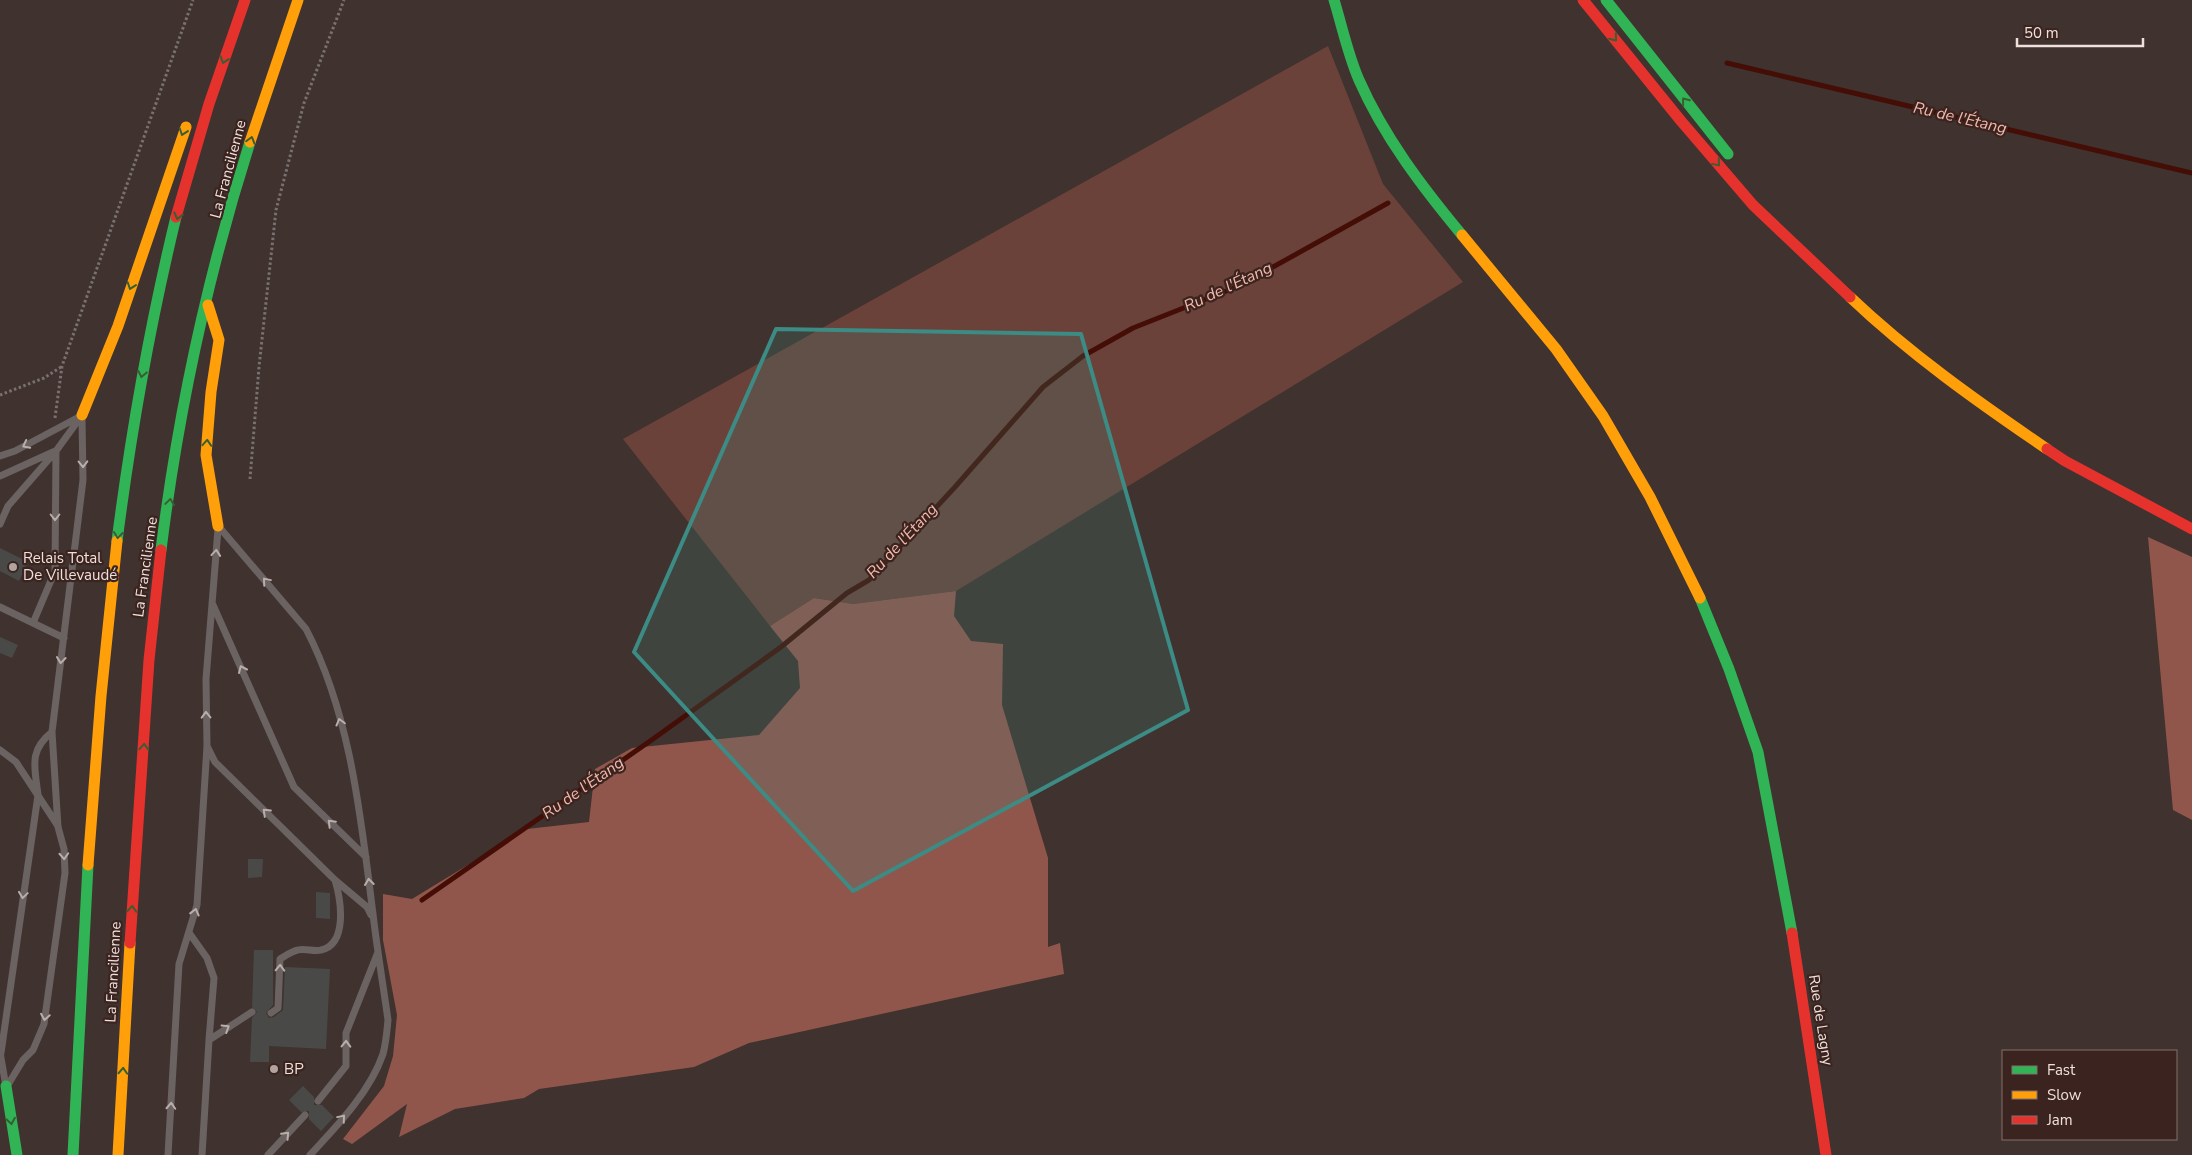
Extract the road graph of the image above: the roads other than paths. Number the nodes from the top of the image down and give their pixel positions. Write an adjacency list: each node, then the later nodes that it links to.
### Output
1 (244, 0): 7 (main road, La Francilienne)
2 (298, 0): 14 (main road, La Francilienne, one-way to 2)
3 (1334, 0): 9 (main road)
4 (1340, 0): 9 (main road)
5 (1583, 0): 13 (main road, one-way to 13)
6 (1606, 0): 11 (main road, one-way to 6)
7 (239, 14): 8 (main road); 44 (main road, La Francilienne, one-way to 44)
8 (227, 20)
9 (1341, 26): 50 (main road, Rue de Lagny)
10 (189, 116): 15 (main road, one-way to 15)
11 (1737, 165)
12 (1766, 201): 13 (main road)
13 (1814, 262): 21 (main road)
14 (208, 306): 20 (main road, one-way to 14); 45 (main road, La Francilienne, one-way to 14)
15 (82, 416): 16 (lane); 17 (lane, one-way to 17); 25 (lane, one-way to 25)
16 (56, 451): 18 (lane); 19 (lane); 24 (lane, one-way to 24)
17 (0, 456)
18 (0, 476)
19 (0, 524)
20 (218, 526): 22 (lane, one-way to 20); 31 (lane, one-way to 20)
21 (2192, 529)
22 (212, 603): 27 (lane, one-way to 22); 31 (lane, one-way to 22)
23 (0, 607): 24 (lane)
24 (33, 624): 25 (lane)
25 (64, 638): 26 (lane, one-way to 26)
26 (52, 732): 29 (lane); 30 (lane)
27 (207, 746): 32 (lane, one-way to 27); 34 (lane, one-way to 27)
28 (0, 750): 29 (lane)
29 (38, 795): 30 (lane); 39 (lane, one-way to 39)
30 (58, 827): 40 (lane, one-way to 40)
31 (366, 857): 33 (lane, one-way to 31)
32 (335, 880): 33 (lane); 37 (lane, one-way to 32)
33 (374, 920): 35 (lane)
34 (190, 934): 38 (lane); 46 (lane, one-way to 34)
35 (379, 951): 41 (lane, one-way to 35); 49 (lane, one-way to 35)
36 (252, 1012): 38 (lane, one-way to 36)
37 (270, 1013)
38 (209, 1040): 47 (lane)
39 (0, 1053): 40 (lane)
40 (6, 1086): 43 (main road, one-way to 43)
41 (318, 1101)
42 (305, 1115): 48 (lane, one-way to 42)
43 (16, 1155)
44 (73, 1155)
45 (118, 1155)
46 (168, 1155)
47 (202, 1155)
48 (268, 1155)
49 (310, 1155)
50 (1826, 1155)

